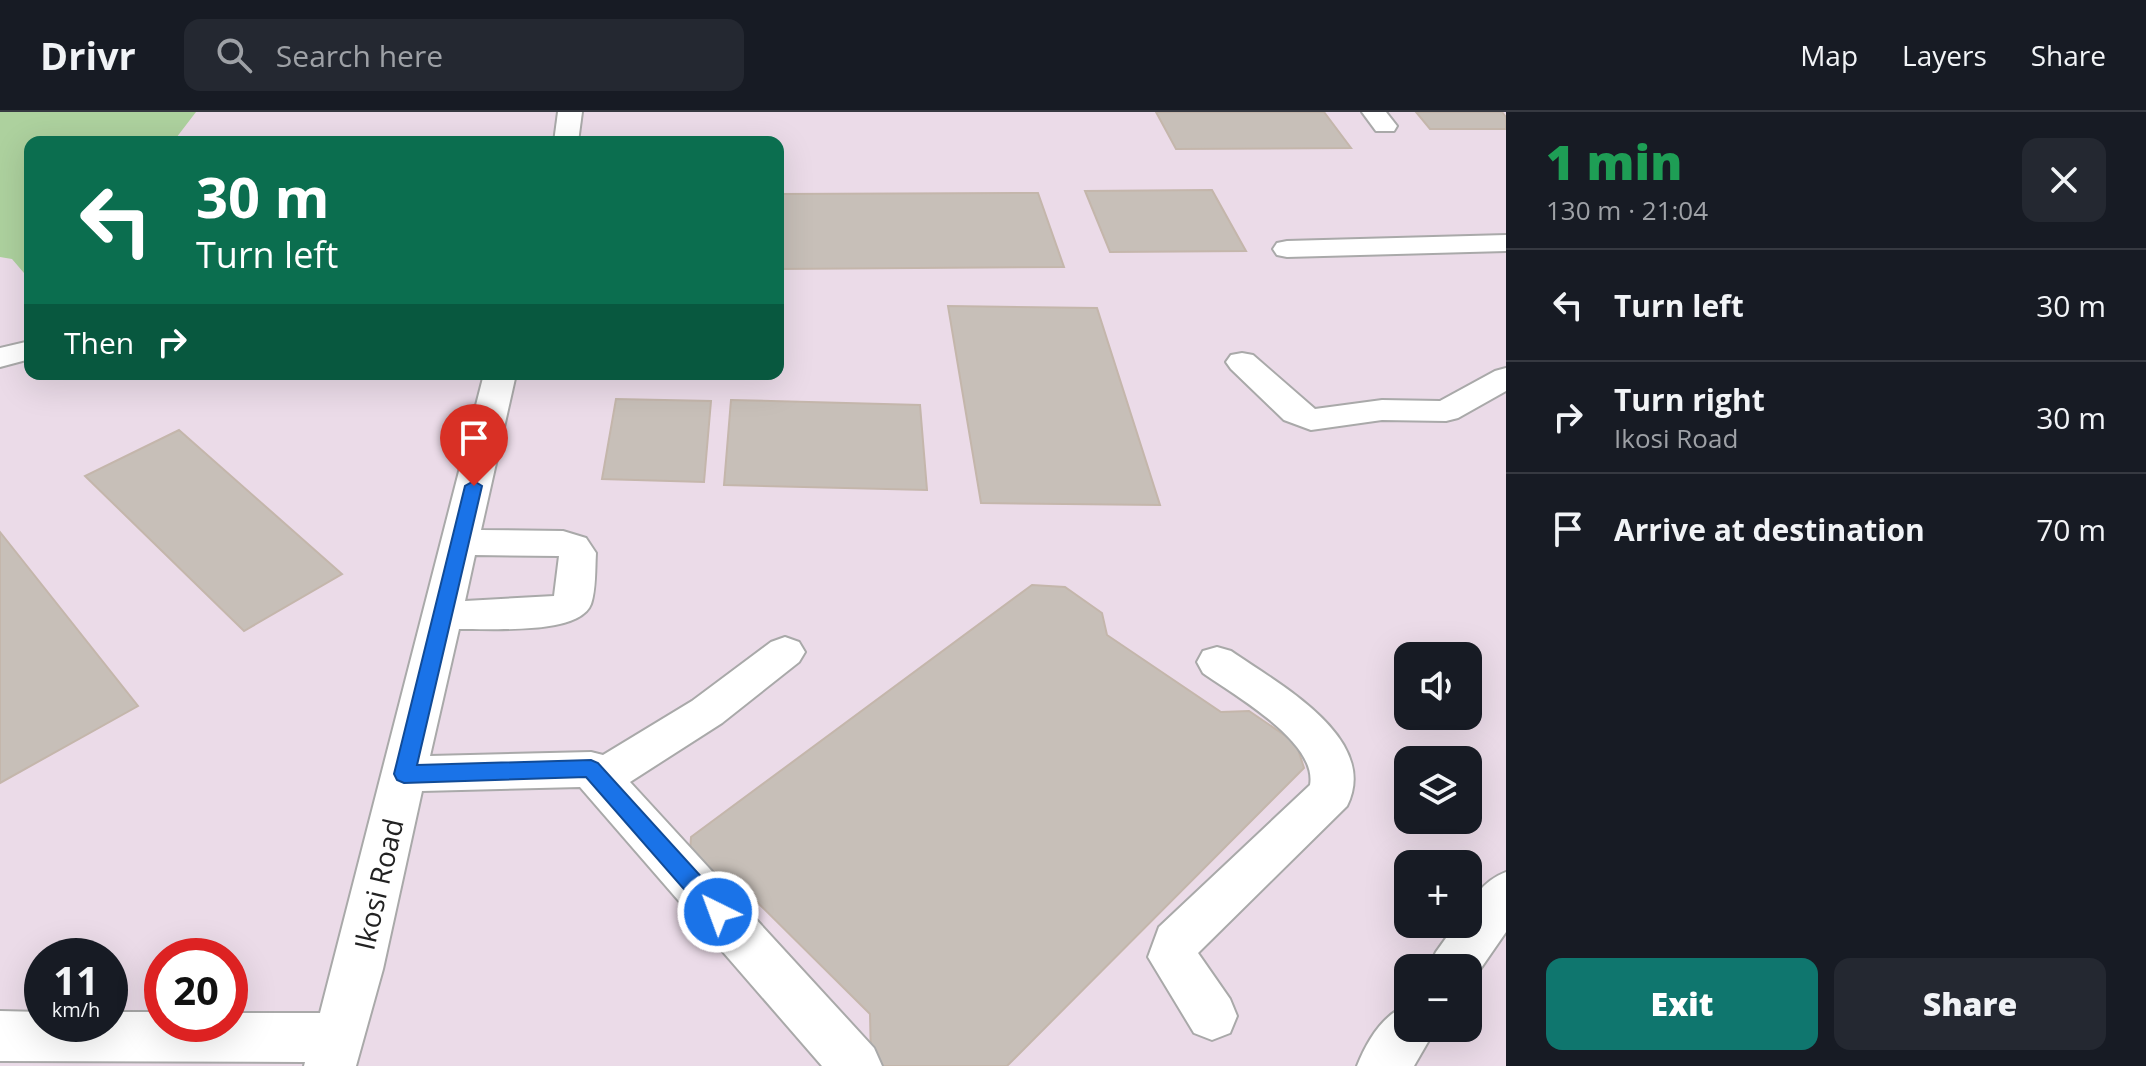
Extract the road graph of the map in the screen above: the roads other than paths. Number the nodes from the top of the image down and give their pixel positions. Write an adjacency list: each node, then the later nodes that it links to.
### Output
1 (570, 112): 2 (street)
2 (567, 136)
3 (1506, 243): 4 (street)
4 (1287, 249)
5 (24, 352): 6 (street)
6 (0, 358)
7 (1242, 362): 8 (street)
8 (1506, 378)
9 (499, 380): 10 (street, Ikosi Road)
10 (460, 542): 11 (street, Ikosi Road); 11 (street)
11 (442, 616): 14 (street, Ikosi Road)
12 (785, 652): 15 (street)
13 (1217, 662): 18 (street)
14 (404, 774): 15 (street); 21 (street, Ikosi Road)
15 (600, 779): 22 (street)
16 (1506, 893): 17 (street)
17 (1463, 954)
18 (1212, 1016)
19 (0, 1036): 21 (street)
20 (1400, 1042): 23 (street)
21 (334, 1052)
22 (856, 1066)
23 (1383, 1066)

